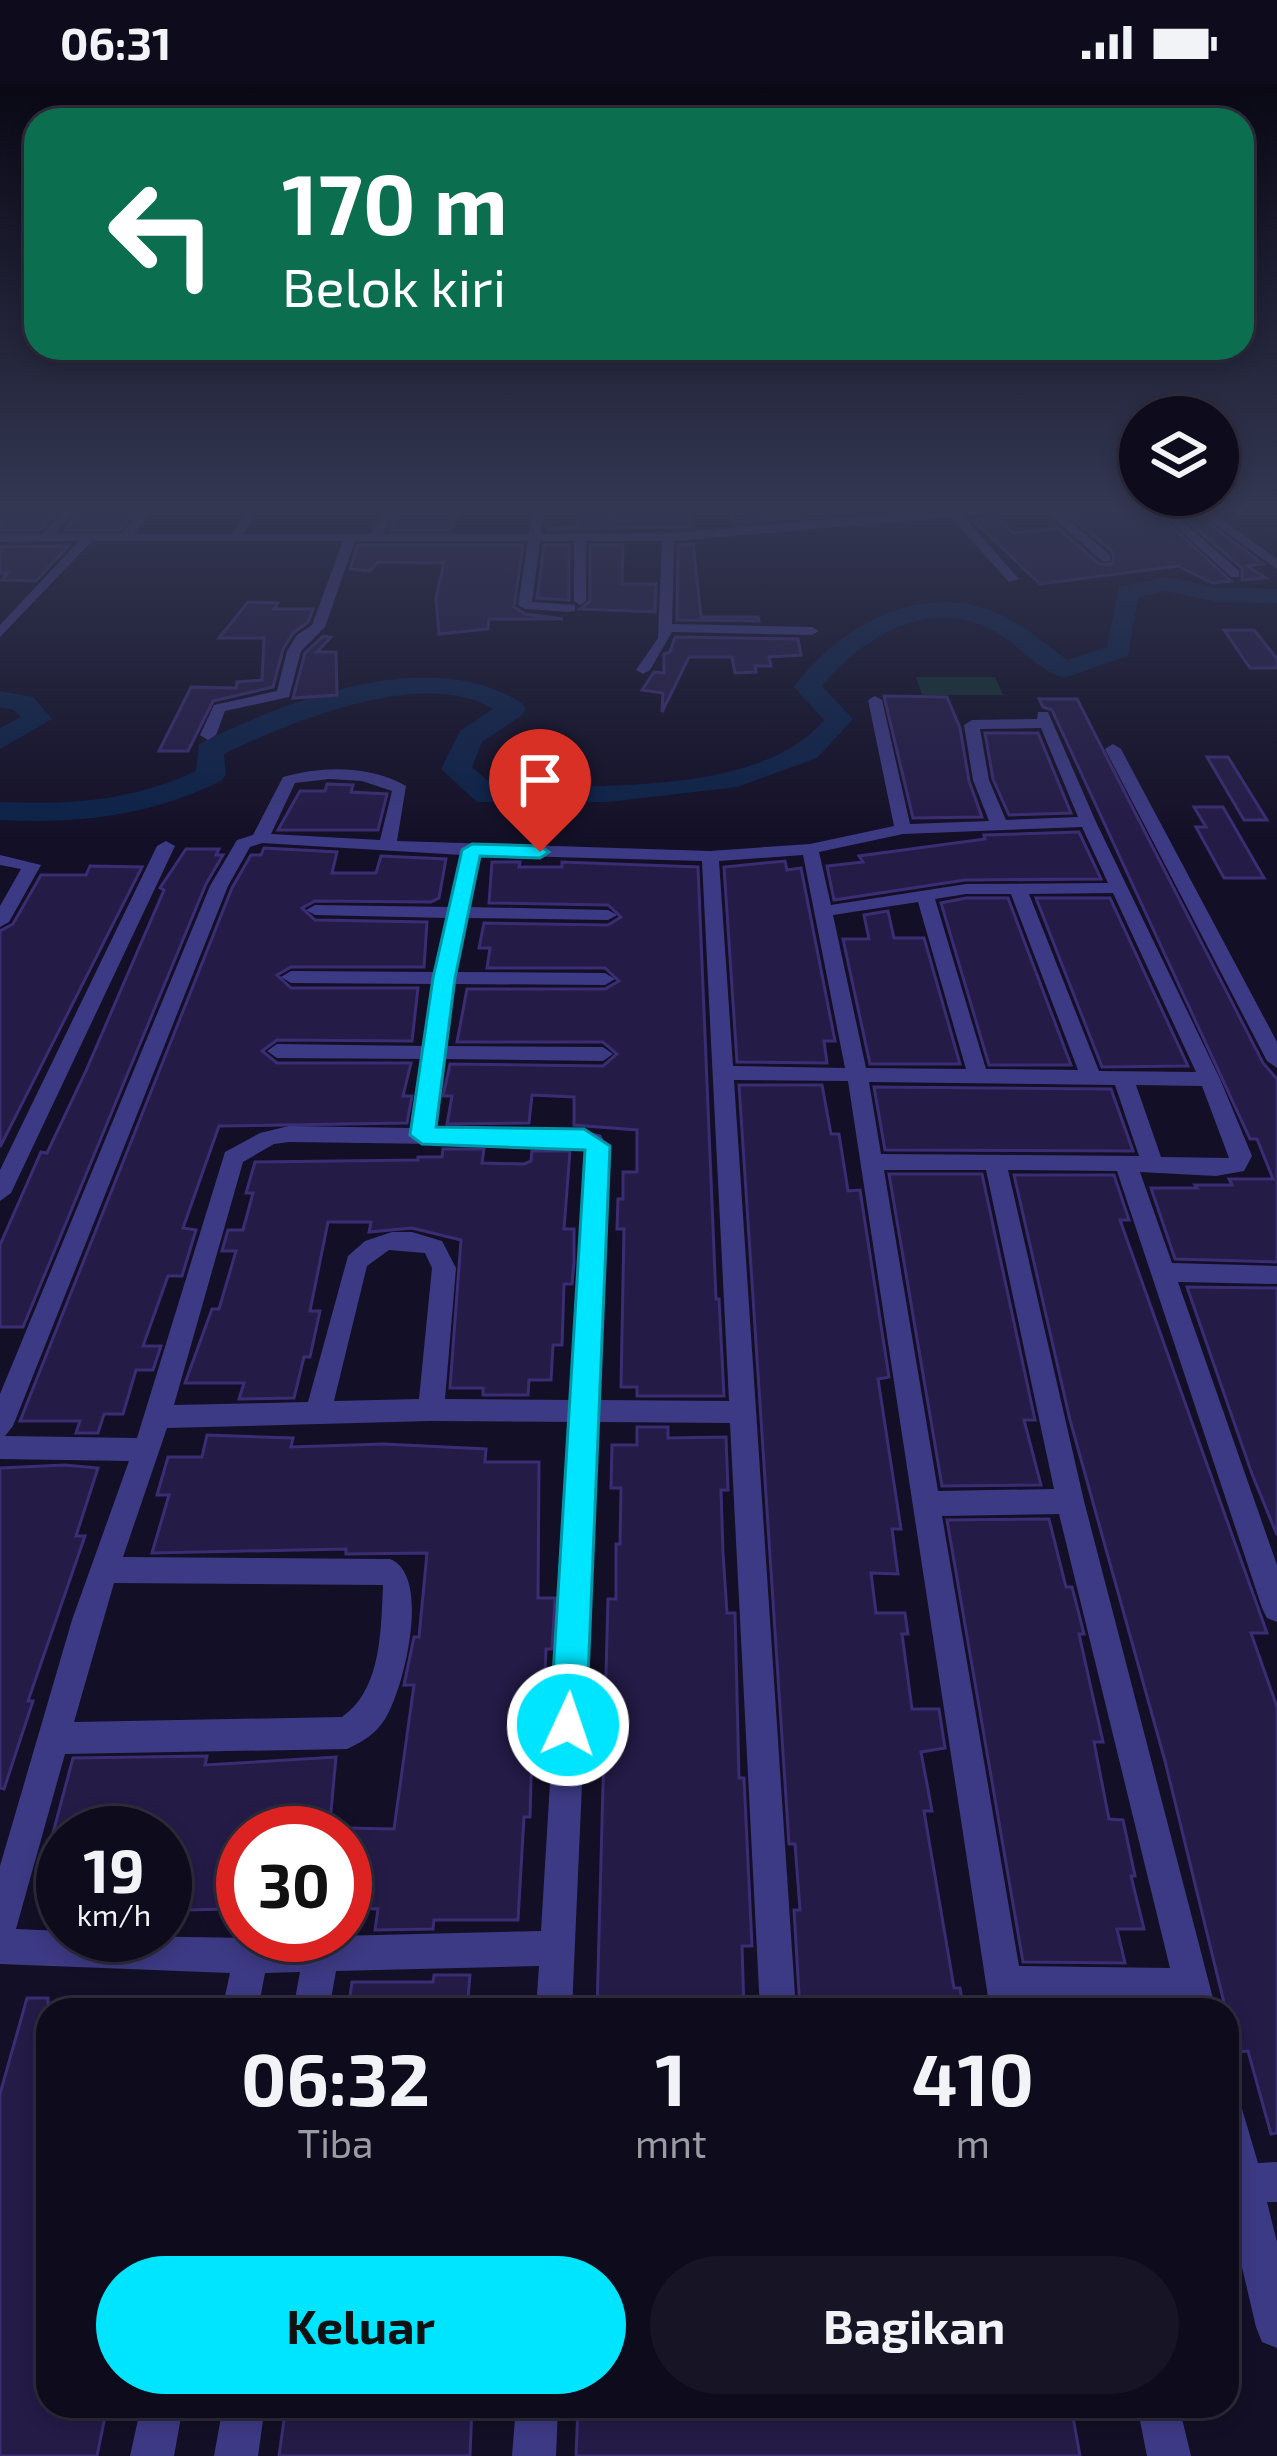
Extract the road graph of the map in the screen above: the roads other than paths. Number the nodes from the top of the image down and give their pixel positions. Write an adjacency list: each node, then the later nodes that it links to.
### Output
1 (321, 620): 7 (street)
2 (666, 620): 3 (street)
3 (666, 628): 4 (street); 5 (street)
4 (812, 631)
5 (643, 670)
6 (875, 700): 11 (street)
7 (208, 735)
8 (1113, 749): 33 (street)
9 (998, 822): 10 (street); 10 (street); 11 (street)
10 (1088, 822): 20 (street)
11 (903, 829): 15 (street)
12 (260, 838): 13 (street); 13 (street); 52 (street)
13 (388, 842): 16 (street)
14 (166, 846): 44 (street)
15 (810, 849): 17 (street); 23 (street)
16 (472, 850): 17 (street); 24 (street)
17 (710, 856): 34 (street)
18 (0, 860): 26 (street)
19 (1018, 888): 20 (street); 21 (street); 37 (street)
20 (1120, 888): 39 (street)
21 (925, 894): 23 (street); 36 (street)
22 (314, 910): 24 (street)
23 (826, 911): 35 (street)
24 (457, 913): 25 (street); 28 (street)
25 (608, 915)
26 (0, 922)
27 (291, 977): 28 (street)
28 (444, 978): 29 (street); 32 (street)
29 (605, 979)
30 (277, 1051): 32 (street)
31 (603, 1054): 32 (street)
32 (432, 1055): 40 (street)
33 (1277, 1061)
34 (724, 1073): 35 (street); 49 (street)
35 (856, 1075): 36 (street); 42 (street)
36 (978, 1076): 37 (street)
37 (1091, 1077): 38 (street)
38 (1123, 1077): 39 (street); 43 (street)
39 (1210, 1079): 43 (street)
40 (422, 1135): 48 (street); 51 (street)
41 (995, 1161): 42 (street); 43 (street); 55 (street)
42 (869, 1162): 56 (street)
43 (1140, 1164): 45 (street)
44 (0, 1193)
45 (1163, 1271): 46 (street); 58 (street)
46 (1277, 1275)
47 (431, 1411): 48 (street); 50 (street); 50 (street)
48 (585, 1412): 49 (street); 62 (street)
49 (741, 1412): 71 (street)
50 (318, 1414): 51 (street)
51 (158, 1417): 54 (street)
52 (0, 1426)
53 (0, 1447): 54 (street)
54 (147, 1450): 57 (street)
55 (1070, 1501): 56 (street); 72 (street)
56 (926, 1504): 67 (street)
57 (106, 1570): 59 (street); 59 (street)
58 (1277, 1609)
59 (54, 1738): 60 (street)
60 (0, 1925)
61 (0, 1946): 64 (street)
62 (556, 1948): 63 (street); 70 (street)
63 (372, 1954)
64 (216, 1955)
65 (250, 1962): 68 (street)
66 (320, 1962): 69 (street)
67 (1006, 1997): 72 (street)
68 (242, 1998)
69 (313, 1998)
70 (554, 1998)
71 (777, 1998)
72 (1195, 1998)
73 (1239, 2150): 74 (street)
74 (1250, 2183): 75 (street)
75 (1277, 2327)
76 (160, 2418): 80 (street)
77 (242, 2418): 81 (street)
78 (536, 2418): 82 (street)
79 (1161, 2418): 83 (street)
80 (152, 2456)
81 (236, 2456)
82 (534, 2456)
83 (1169, 2456)

